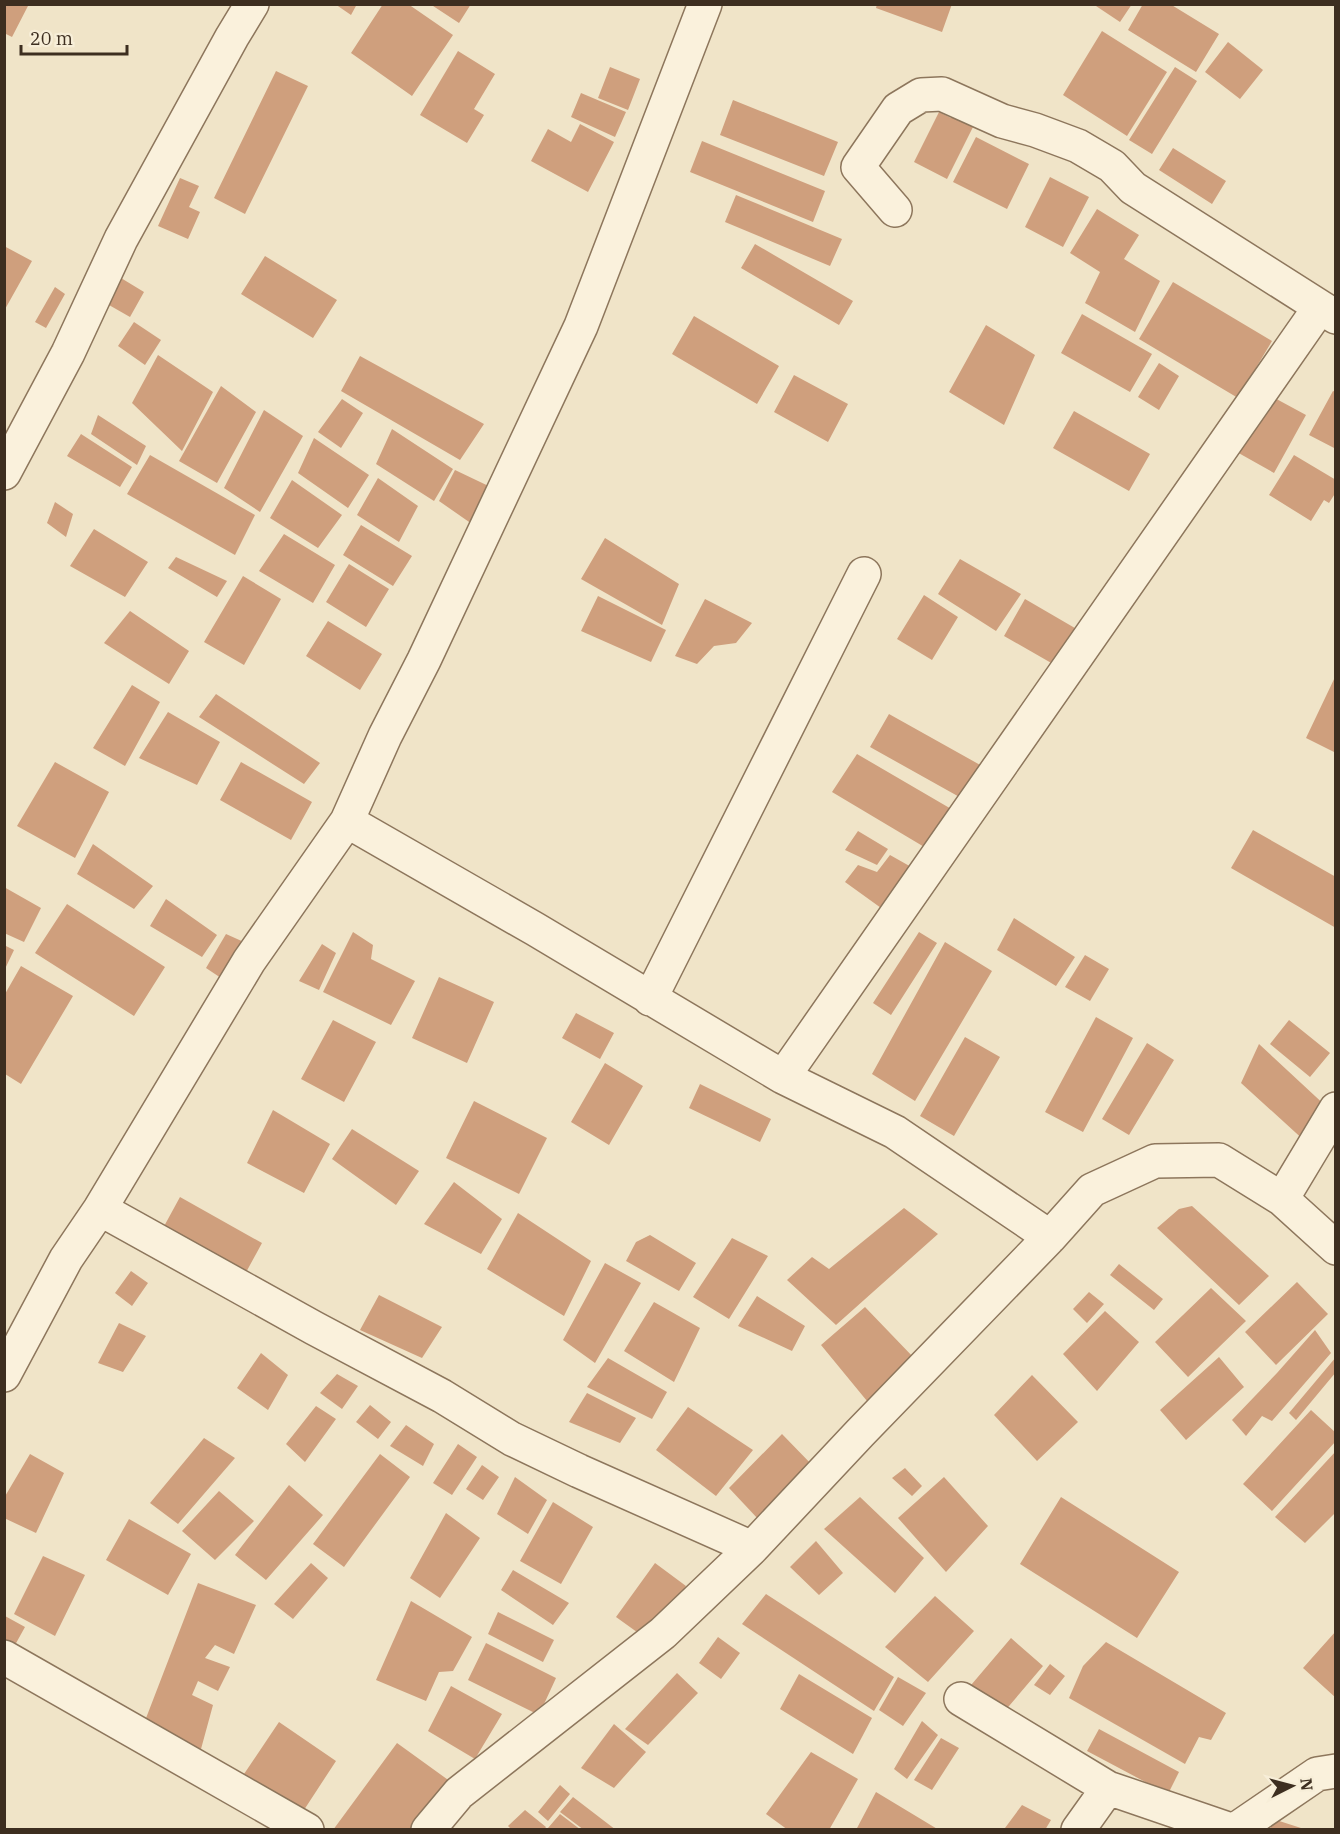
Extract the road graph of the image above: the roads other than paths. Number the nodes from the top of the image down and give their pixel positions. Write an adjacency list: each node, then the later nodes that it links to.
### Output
1 (252, 4): 5 (street)
2 (705, 4): 7 (street)
3 (895, 210): 4 (street)
4 (1328, 312): 9 (street)
5 (4, 473)
6 (864, 574): 8 (street)
7 (347, 821): 8 (street); 12 (street)
8 (650, 999): 9 (street)
9 (783, 1077): 13 (street)
10 (1335, 1109): 11 (street)
11 (1282, 1199): 13 (street); 14 (street)
12 (100, 1209): 15 (street); 16 (street)
13 (1050, 1237): 16 (street)
14 (1335, 1248)
15 (4, 1375)
16 (752, 1548): 22 (street)
17 (4, 1657): 21 (street)
18 (961, 1699): 20 (street)
19 (1335, 1771): 25 (street)
20 (1108, 1788): 23 (street); 24 (street)
21 (307, 1830)
22 (428, 1830)
23 (1078, 1830)
24 (1231, 1830)
25 (1235, 1830)

